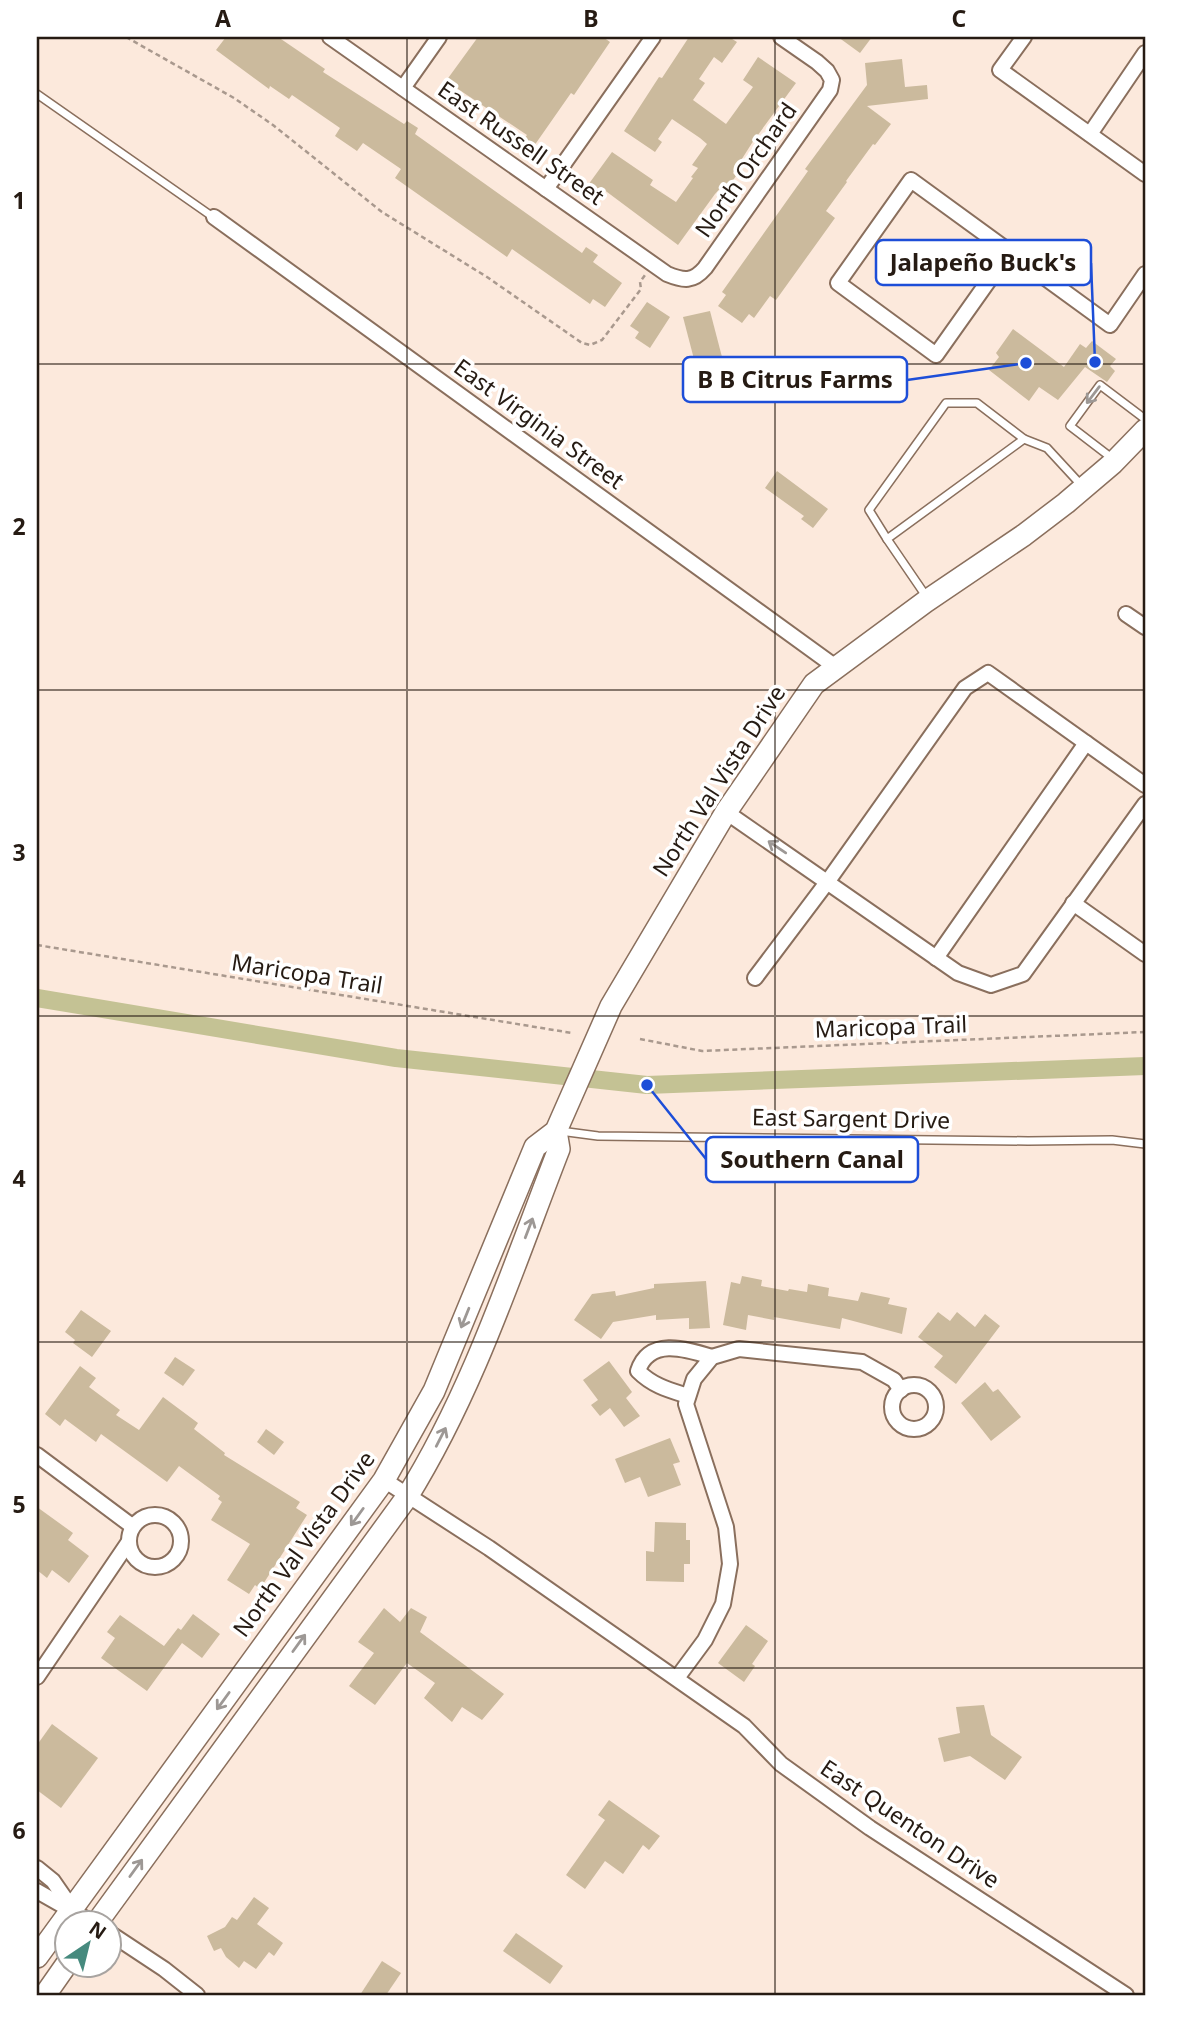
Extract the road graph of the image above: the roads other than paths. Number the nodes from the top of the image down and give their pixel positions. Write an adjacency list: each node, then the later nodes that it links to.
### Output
1 (330, 37): 7 (street, East Russell Street)
2 (439, 37): 7 (street)
3 (653, 37): 11 (street)
4 (780, 37): 15 (street, North Orchard)
5 (1024, 37): 9 (street)
6 (1145, 52): 9 (street)
7 (403, 88): 11 (street, East Russell Street)
8 (37, 94): 12 (lane)
9 (1090, 134): 10 (street)
10 (1145, 174)
11 (546, 189): 15 (street, East Russell Street)
12 (214, 217): 25 (street, East Virginia Street)
13 (1009, 252): 13 (street); 14 (street)
14 (1145, 274)
15 (689, 280)
16 (1145, 419): 19 (lane, one-way to 19)
17 (1145, 430): 19 (main road, North Val Vista Drive)
18 (1024, 439): 20 (lane); 21 (lane); 21 (lane)
19 (1115, 460): 20 (main road, North Val Vista Drive)
20 (1083, 488): 22 (main road, North Val Vista Drive)
21 (887, 539): 22 (lane)
22 (928, 600): 25 (main road, North Val Vista Drive)
23 (1126, 614): 24 (street)
24 (1145, 627)
25 (837, 668): 29 (main road, North Val Vista Drive)
26 (1086, 743): 27 (street); 30 (street); 33 (street)
27 (1145, 785)
28 (1145, 804): 31 (street)
29 (726, 812): 30 (street, one-way to 29); 35 (main road, North Val Vista Drive)
30 (828, 881): 33 (street); 34 (street)
31 (1073, 903): 32 (street); 33 (street)
32 (1145, 954)
33 (936, 958)
34 (755, 978)
35 (556, 1130): 36 (lane, East Sargent Drive); 41 (main road, North Val Vista Drive, one-way to 41); 42 (main road, North Val Vista Drive, one-way to 35)
36 (1145, 1144)
37 (712, 1357): 38 (street); 39 (street); 39 (street)
38 (901, 1390)
39 (688, 1396): 46 (street)
40 (37, 1455): 43 (street)
41 (384, 1480): 42 (street, East Quenton Drive); 49 (main road, North Val Vista Drive, one-way to 49)
42 (407, 1497): 46 (street, East Quenton Drive); 50 (main road, North Val Vista Drive, one-way to 42)
43 (132, 1526): 44 (street); 44 (street)
44 (128, 1543): 45 (street)
45 (37, 1677)
46 (677, 1678): 56 (street, East Quenton Drive)
47 (37, 1868): 49 (street)
48 (37, 1891): 49 (street)
49 (72, 1909): 52 (main road, North Val Vista Drive)
50 (105, 1910)
51 (122, 1942): 55 (street)
52 (37, 1957)
53 (56, 1980): 54 (main road)
54 (45, 1995)
55 (197, 1995)
56 (1126, 1995)

